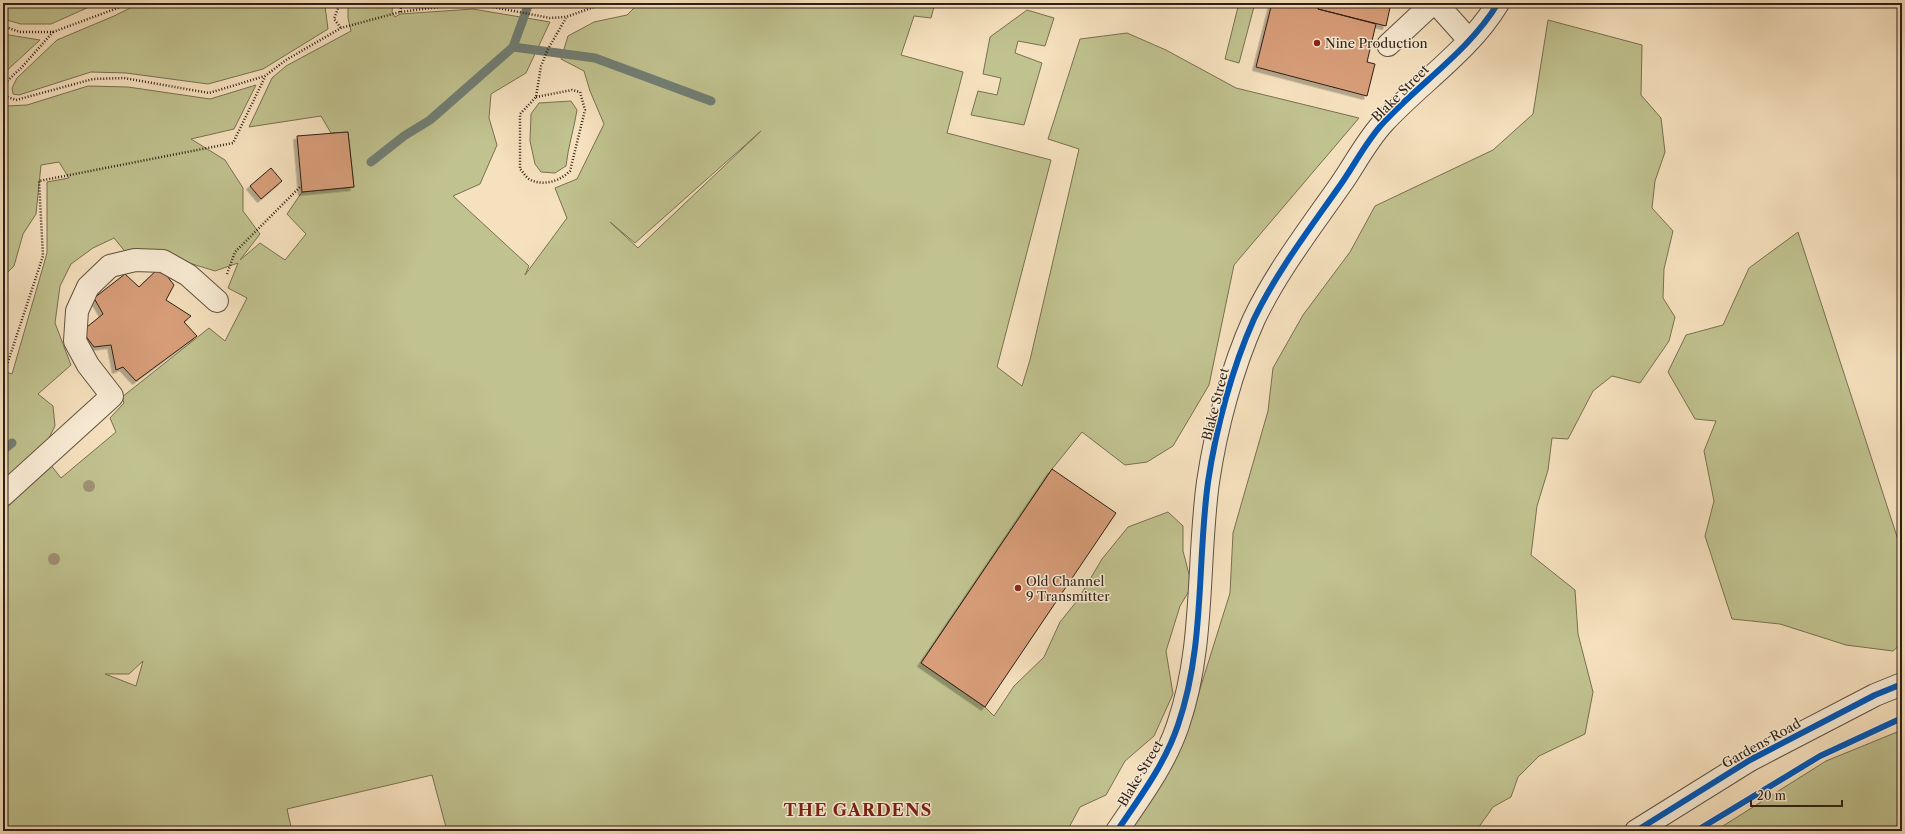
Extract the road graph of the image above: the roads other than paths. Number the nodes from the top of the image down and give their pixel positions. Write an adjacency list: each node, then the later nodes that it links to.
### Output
1 (1434, 3): 3 (street); 4 (street)
2 (1498, 3): 3 (street, Blake Street)
3 (1469, 40): 8 (street, Blake Street)
4 (1388, 46)
5 (217, 301): 6 (street)
6 (3, 495)
7 (1902, 684): 9 (street, Gardens Road)
8 (1117, 831)
9 (1636, 831)

